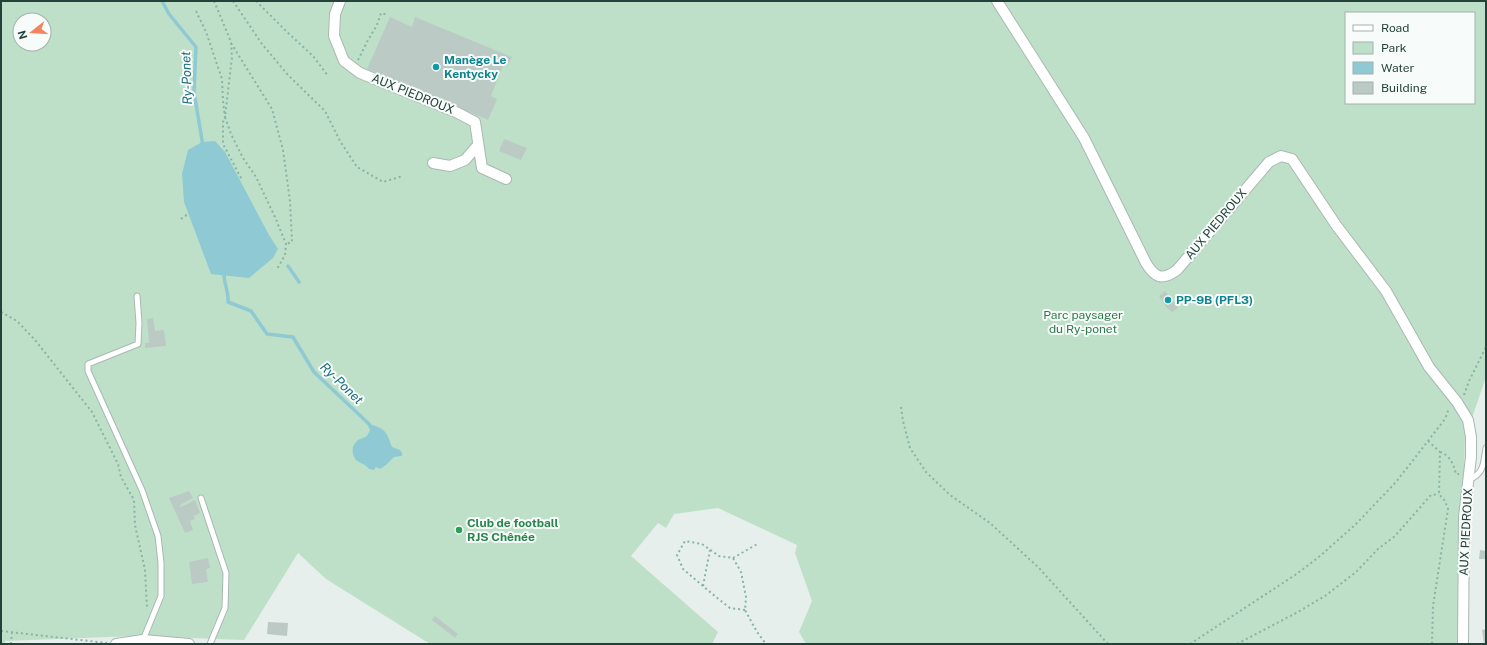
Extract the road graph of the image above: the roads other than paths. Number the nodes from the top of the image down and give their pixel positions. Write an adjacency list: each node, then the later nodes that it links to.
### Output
1 (340, 1): 3 (street, AUX PIEDROUX)
2 (997, 1): 8 (street, AUX PIEDROUX)
3 (478, 145): 4 (street); 5 (street, AUX PIEDROUX)
4 (433, 163)
5 (506, 179)
6 (137, 296): 10 (lane)
7 (1486, 448): 8 (lane)
8 (1469, 475): 14 (street, AUX PIEDROUX)
9 (201, 498): 13 (lane)
10 (143, 640): 11 (street); 12 (street)
11 (116, 644)
12 (189, 644)
13 (210, 644)
14 (1463, 644)

